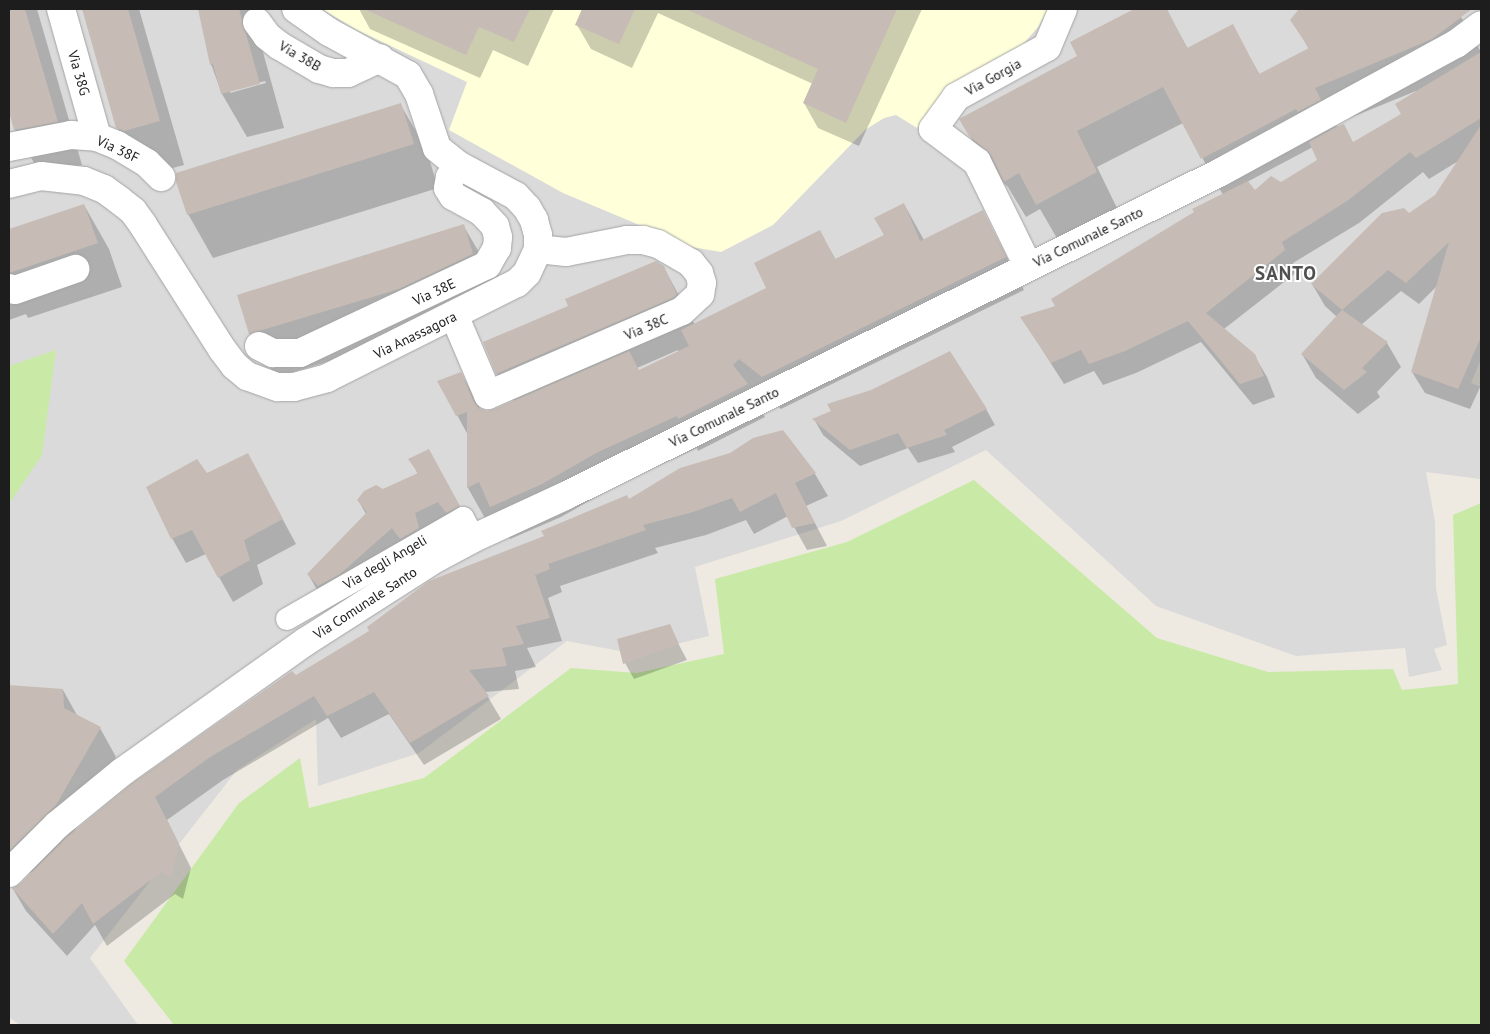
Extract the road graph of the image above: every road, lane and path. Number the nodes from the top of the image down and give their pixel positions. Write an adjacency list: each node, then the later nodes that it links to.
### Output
1 (61, 9): 7 (street, Via 38G)
2 (296, 9): 6 (street)
3 (1063, 9): 13 (street, Via Gorgia)
4 (256, 22): 6 (street, Via 38B)
5 (1481, 25): 13 (street, Via Comunale Santo)
6 (380, 58): 9 (street)
7 (97, 137): 8 (street, Via 38F); 10 (street, Via 38F)
8 (9, 147)
9 (458, 165): 12 (street); 17 (street, Via 38E)
10 (161, 177)
11 (9, 184): 16 (street, Via Anassagora)
12 (538, 249): 16 (street, Via Anassagora); 16 (street, Via 38C)
13 (1028, 266): 18 (street, Via Comunale Santo)
14 (75, 269): 15 (street)
15 (9, 288)
16 (454, 316)
17 (259, 346)
18 (474, 538): 19 (street, Via degli Angeli); 20 (street, Via Comunale Santo)
19 (287, 619)
20 (9, 873)

